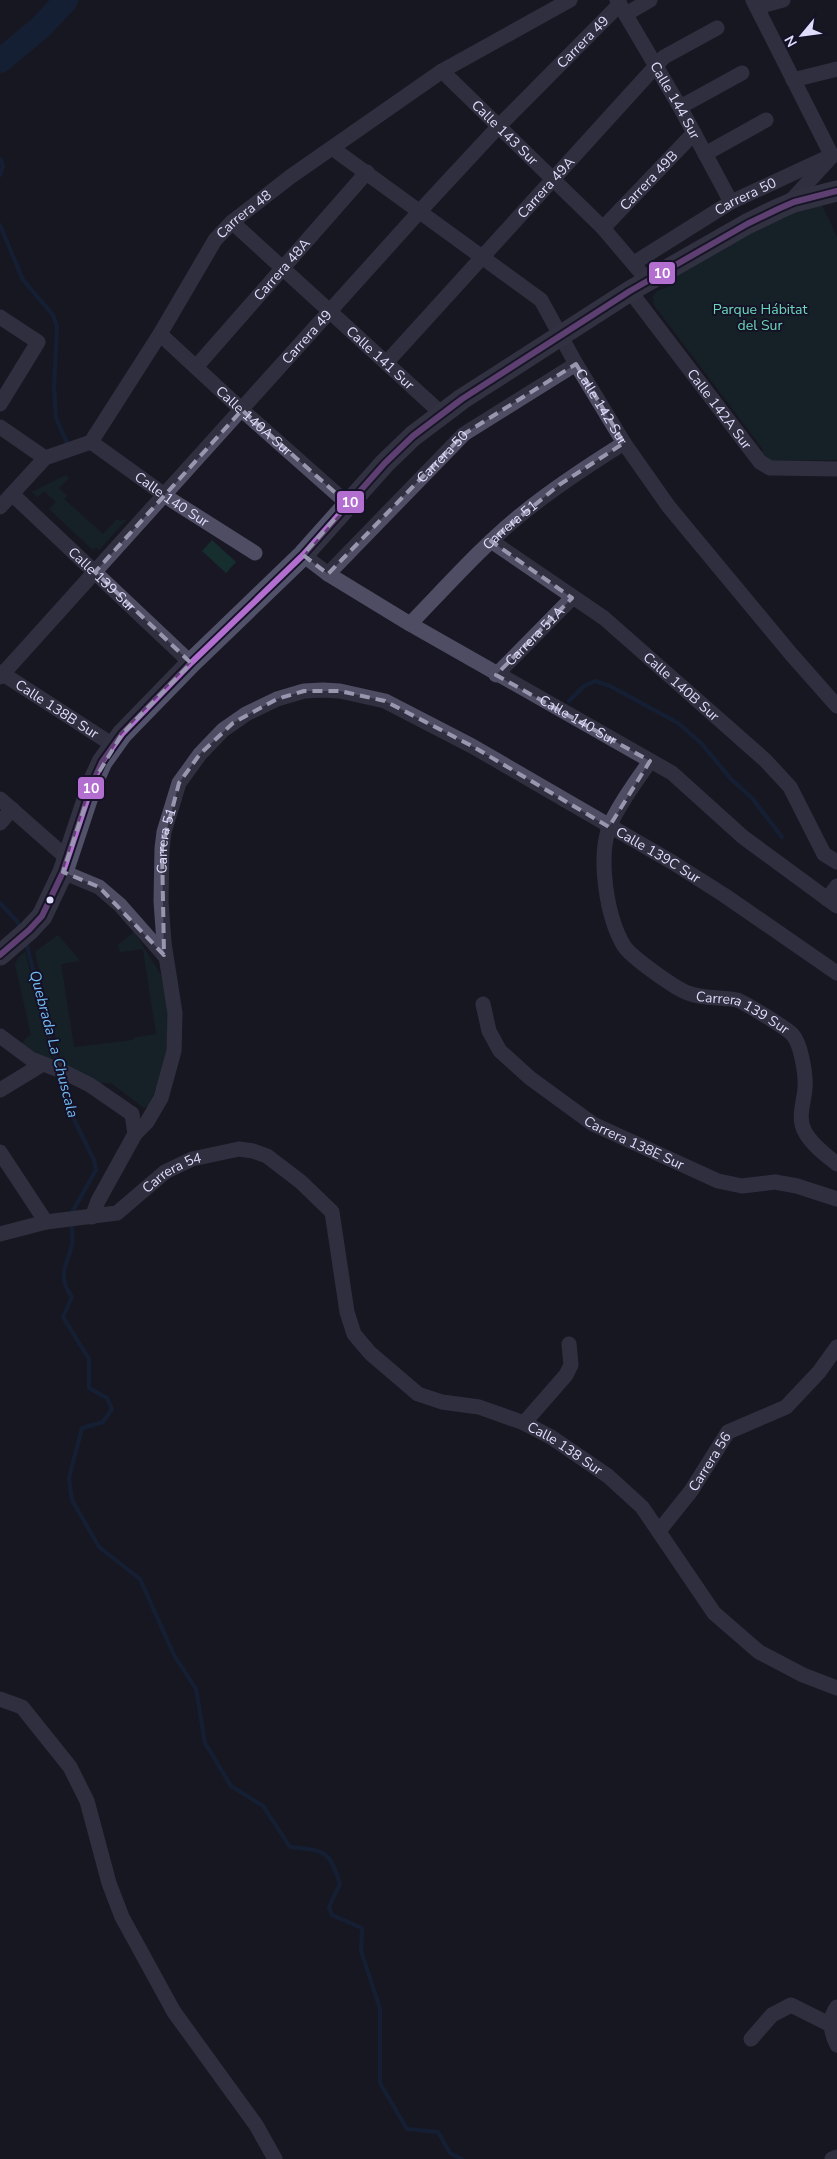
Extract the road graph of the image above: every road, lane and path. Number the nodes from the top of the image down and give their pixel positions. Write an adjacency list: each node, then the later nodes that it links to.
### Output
1 (570, 0): 9 (street, Carrera 48)
2 (650, 0): 5 (street, Carrera 49)
3 (783, 0): 4 (street)
4 (755, 4): 11 (street)
5 (621, 6): 7 (street, Calle 144 Sur); 14 (street, Carrera 49)
6 (716, 28): 7 (street, Carrera 49A)
7 (657, 66): 12 (street, Calle 144 Sur); 20 (street, Carrera 49A)
8 (837, 70): 11 (street)
9 (442, 72): 14 (street, Calle 143 Sur); 16 (street, Carrera 48)
10 (742, 73): 12 (street)
11 (793, 80): 18 (street)
12 (680, 108): 15 (street, Calle 144 Sur)
13 (766, 120): 17 (street)
14 (498, 127): 20 (street, Calle 143 Sur); 24 (street, Carrera 49)
15 (694, 133): 17 (street, Calle 144 Sur); 26 (street, Carrera 49B)
16 (332, 148): 19 (street, Calle 142 Sur); 25 (street, Carrera 48)
17 (705, 154): 22 (street, Calle 144 Sur)
18 (834, 155): 22 (street, Carrera 50); 23 (street)
19 (367, 172): 24 (street, Calle 142 Sur); 29 (street, Carrera 48A)
20 (554, 180): 26 (street, Calle 143 Sur); 27 (street, Carrera 49A)
21 (837, 191): 23 (main road, Carrera 50)
22 (731, 202): 28 (street, Carrera 50)
23 (786, 205): 30 (main road, Carrera 50)
24 (420, 211): 27 (street, Calle 142 Sur); 31 (street, Carrera 49)
25 (232, 222): 29 (street, Calle 141 Sur); 33 (street, Carrera 48)
26 (603, 228): 28 (street, Calle 143 Sur)
27 (482, 257): 34 (street, Calle 142 Sur); 35 (street, Carrera 49A)
28 (634, 263): 30 (street, Calle 143 Sur)
29 (282, 268): 31 (street, Calle 141 Sur); 37 (street, Carrera 48A)
30 (639, 286): 34 (main road, Carrera 50); 45 (street, Calle 142A Sur)
31 (330, 312): 35 (street, Calle 141 Sur); 39 (street, Carrera 49)
32 (0, 317): 38 (street)
33 (160, 334): 37 (street, Calle 140A Sur); 42 (street, Carrera 48)
34 (561, 335): 36 (street, Calle 142 Sur); 40 (main road, Carrera 50)
35 (387, 362): 40 (street, Calle 141 Sur)
36 (576, 364): 43 (street, Calle 142 Sur); 54 (street, Carrera 50)
37 (196, 367): 39 (street, Calle 140A Sur)
38 (0, 404)
39 (242, 410): 47 (street, Carrera 49); 48 (street, Calle 140A Sur)
40 (442, 413): 48 (main road, Carrera 50)
41 (0, 427): 44 (street)
42 (91, 442): 44 (street); 47 (street, Calle 140 Sur)
43 (624, 443): 50 (street, Carrera 51); 60 (street, Calle 142 Sur)
44 (45, 458): 46 (street)
45 (837, 468)
46 (12, 494): 49 (street); 53 (street, Calle 139 Sur)
47 (164, 495): 51 (street, Calle 140 Sur); 53 (street, Carrera 49)
48 (348, 504): 52 (main road, Carrera 50)
49 (0, 507)
50 (491, 541): 55 (street, Calle 140B Sur); 56 (street, Carrera 51)
51 (256, 553)
52 (303, 555): 54 (street, Calle 140 Sur); 57 (main road, Carrera 50)
53 (95, 572): 57 (street, Calle 139 Sur); 58 (street, Carrera 49)
54 (328, 574): 56 (street, Calle 140 Sur)
55 (572, 598): 59 (street, Carrera 51A); 68 (street, Calle 140B Sur)
56 (410, 624): 59 (street, Calle 140 Sur)
57 (191, 663): 61 (main road, Carrera 50)
58 (1, 674): 61 (street, Calle 138B Sur)
59 (496, 675): 63 (street, Calle 140 Sur)
60 (837, 706)
61 (113, 745): 69 (main road, Carrera 50)
62 (472, 746): 67 (street, Calle 139C Sur); 73 (street, Carrera 51)
63 (650, 761): 67 (street, Carrera 139 Sur); 71 (street, Calle 140 Sur)
64 (0, 799): 65 (street)
65 (12, 809): 66 (street); 69 (street)
66 (0, 823)
67 (609, 827): 74 (street, Calle 139C Sur); 82 (street, Carrera 139 Sur)
68 (837, 862)
69 (65, 865): 72 (main road, Carrera 50); 73 (street)
70 (837, 886): 71 (street)
71 (832, 903)
72 (5, 951)
73 (164, 955): 80 (street, Carrera 51)
74 (837, 973)
75 (483, 1004): 83 (street, Carrera 138E Sur)
76 (0, 1036): 77 (street)
77 (48, 1066): 78 (street); 79 (street); 80 (street)
78 (0, 1079)
79 (0, 1090)
80 (135, 1134): 85 (street, Carrera 51)
81 (0, 1152): 86 (street)
82 (837, 1164)
83 (837, 1199)
84 (332, 1212): 85 (street, Carrera 54); 90 (street, Calle 138 Sur)
85 (85, 1218): 86 (street, Carrera 54)
86 (53, 1221): 87 (street, Carrera 54)
87 (0, 1234)
88 (569, 1344): 90 (street)
89 (836, 1352): 91 (street, Carrera 56)
90 (524, 1423): 91 (street, Calle 138 Sur)
91 (659, 1531): 92 (street, Calle 138 Sur)
92 (837, 1688)
93 (0, 1699): 99 (street)
94 (837, 2007): 95 (street)
95 (831, 2025): 96 (street); 97 (street)
96 (751, 2039)
97 (837, 2045)
98 (837, 2157): 100 (street)
99 (275, 2159)
100 (832, 2159)

